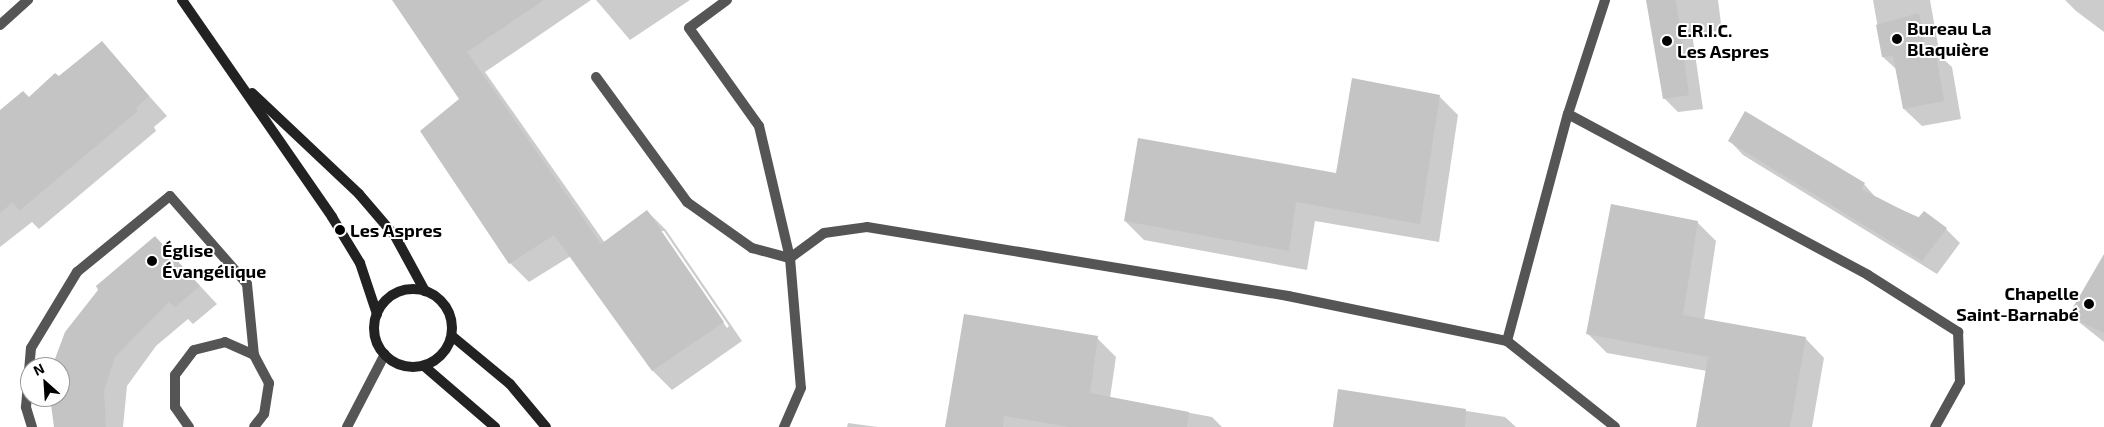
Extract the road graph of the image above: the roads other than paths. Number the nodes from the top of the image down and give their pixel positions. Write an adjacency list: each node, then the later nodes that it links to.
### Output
1 (28, 0): 5 (street)
2 (182, 0): 7 (main road)
3 (727, 0): 9 (street)
4 (1605, 0): 8 (street)
5 (0, 25)
6 (596, 77): 9 (street)
7 (237, 78): 10 (main road); 11 (main road)
8 (1568, 114): 13 (street); 25 (street)
9 (790, 258): 13 (street); 23 (street)
10 (425, 291): 11 (main road); 12 (main road)
11 (377, 314): 15 (main road)
12 (452, 336): 16 (main road); 22 (main road)
13 (1507, 341): 24 (street)
14 (254, 354): 17 (street); 18 (street); 19 (street)
15 (384, 354): 16 (main road); 20 (street)
16 (424, 366): 21 (main road)
17 (32, 427)
18 (189, 427)
19 (254, 427)
20 (347, 427)
21 (494, 427)
22 (546, 427)
23 (784, 427)
24 (1615, 427)
25 (1935, 427)

